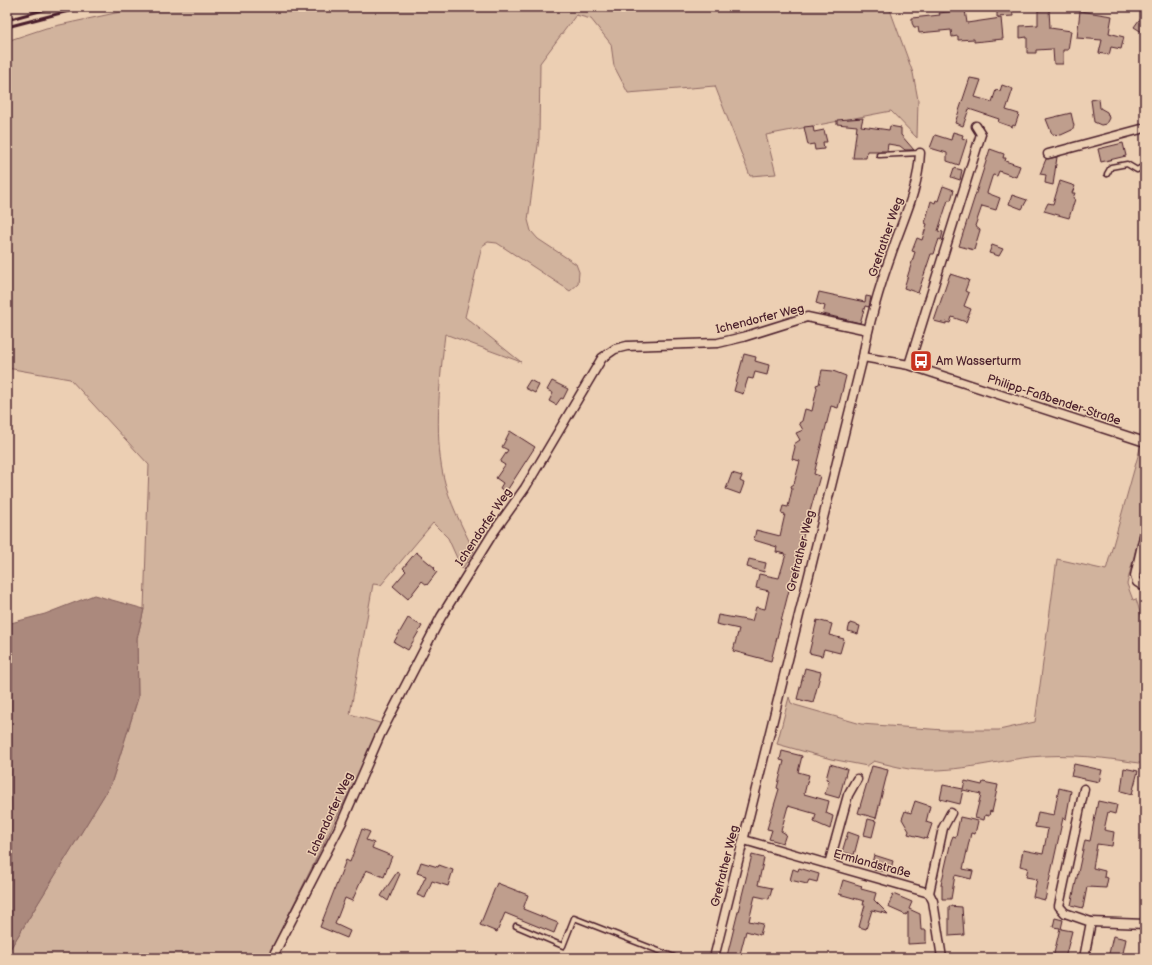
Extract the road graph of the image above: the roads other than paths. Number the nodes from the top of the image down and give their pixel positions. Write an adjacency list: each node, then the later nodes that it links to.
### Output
1 (976, 126): 10 (street)
2 (1145, 128): 4 (street)
3 (920, 153): 5 (lane); 8 (street, Grefrather Weg)
4 (1048, 154)
5 (879, 155)
6 (1145, 165): 7 (lane)
7 (1107, 174)
8 (868, 330): 9 (street, Grefrather Weg); 23 (street, Ichendorfer Weg)
9 (863, 357): 10 (street, Philipp-Faßbender-Straße); 17 (street, Grefrather Weg)
10 (909, 365): 11 (street, Philipp-Faßbender-Straße)
11 (1145, 442)
12 (1145, 532): 13 (street)
13 (1145, 587)
14 (857, 779): 18 (street)
15 (1084, 789): 20 (street)
16 (951, 813): 19 (street)
17 (744, 840): 18 (street, Ermlandstraße); 25 (street, Grefrather Weg)
18 (829, 864): 19 (street, Ermlandstraße)
19 (929, 893): 26 (street)
20 (1092, 922): 21 (street); 27 (street)
21 (1145, 924)
22 (516, 926): 24 (lane)
23 (272, 958)
24 (677, 958)
25 (714, 958)
26 (942, 958)
27 (1084, 958)

